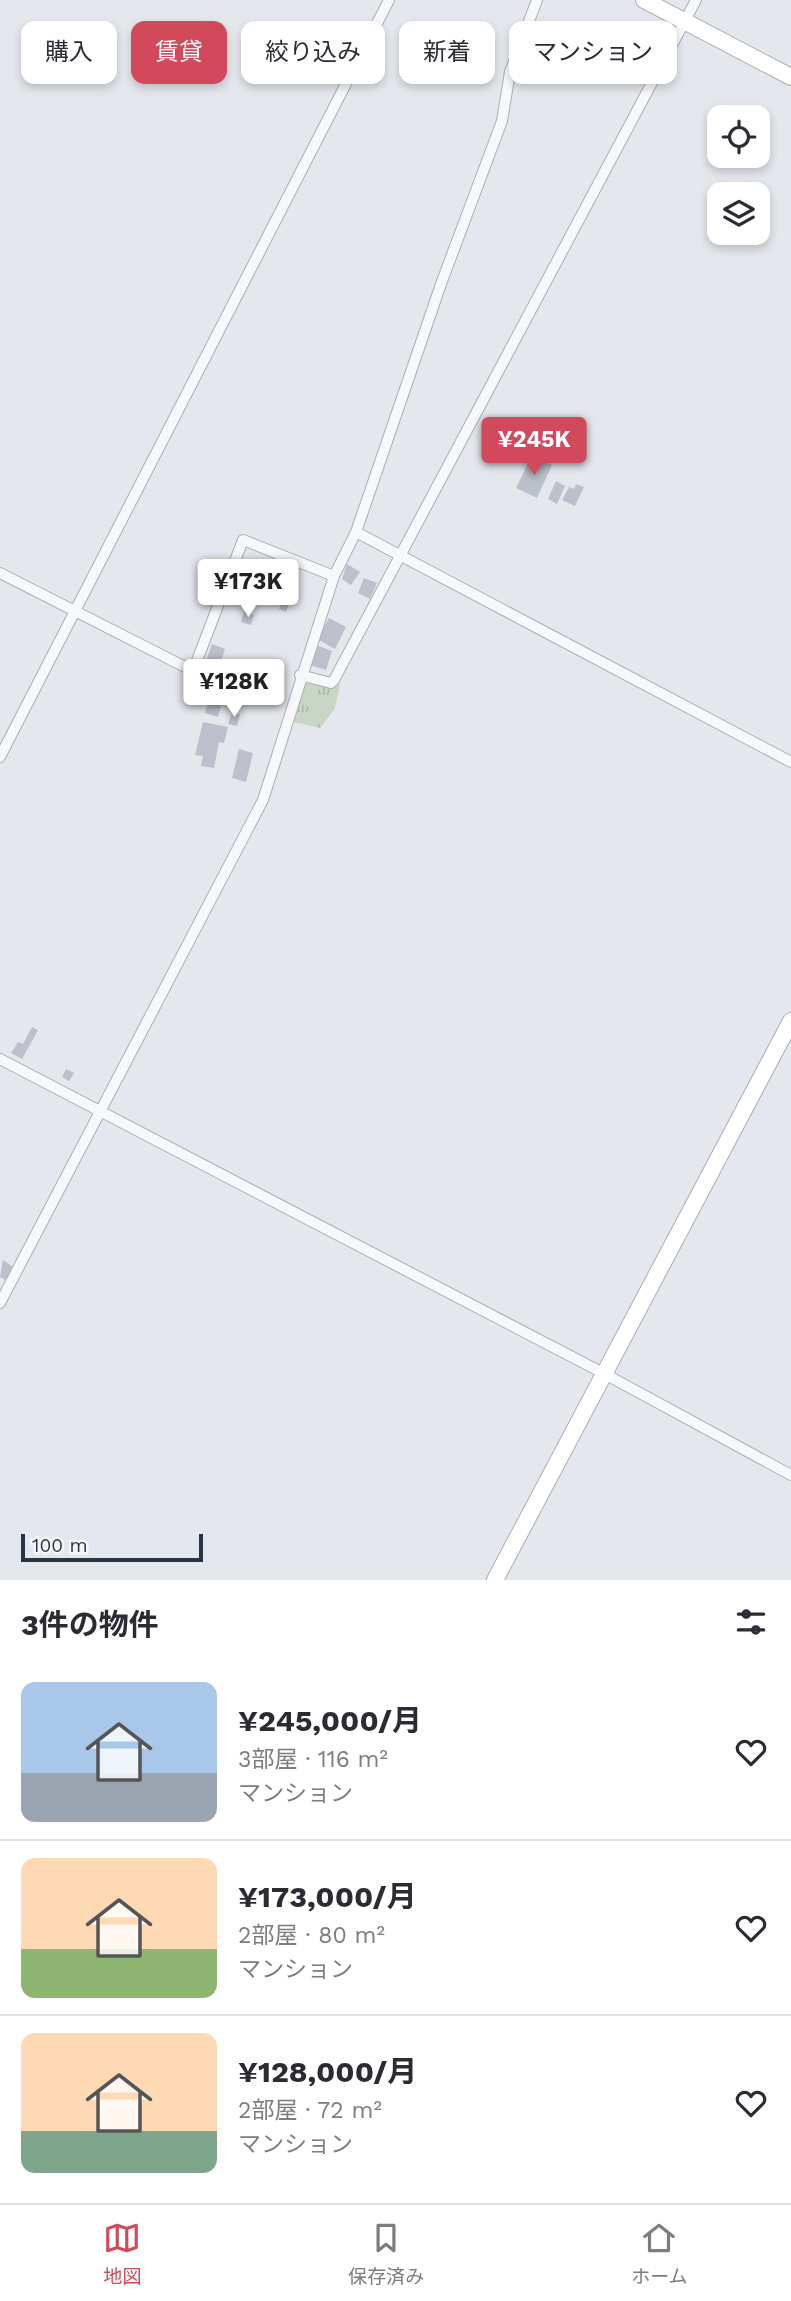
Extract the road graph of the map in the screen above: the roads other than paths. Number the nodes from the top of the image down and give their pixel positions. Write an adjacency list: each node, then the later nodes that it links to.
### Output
1 (389, 0): 11 (street)
2 (537, 0): 7 (street)
3 (644, 0): 5 (street)
4 (696, 0): 5 (street)
5 (685, 22): 6 (street); 8 (street)
6 (791, 77)
7 (356, 531): 8 (street); 10 (street)
8 (400, 556): 12 (street); 14 (street)
9 (0, 573): 11 (street)
10 (331, 575): 11 (street); 12 (street)
11 (75, 611): 13 (street)
12 (300, 675): 17 (street)
13 (0, 757)
14 (791, 762)
15 (791, 1021): 19 (street)
16 (0, 1059): 17 (street)
17 (99, 1112): 18 (street); 19 (street)
18 (0, 1303)
19 (603, 1373): 20 (street); 21 (street)
20 (791, 1475)
21 (495, 1580)

